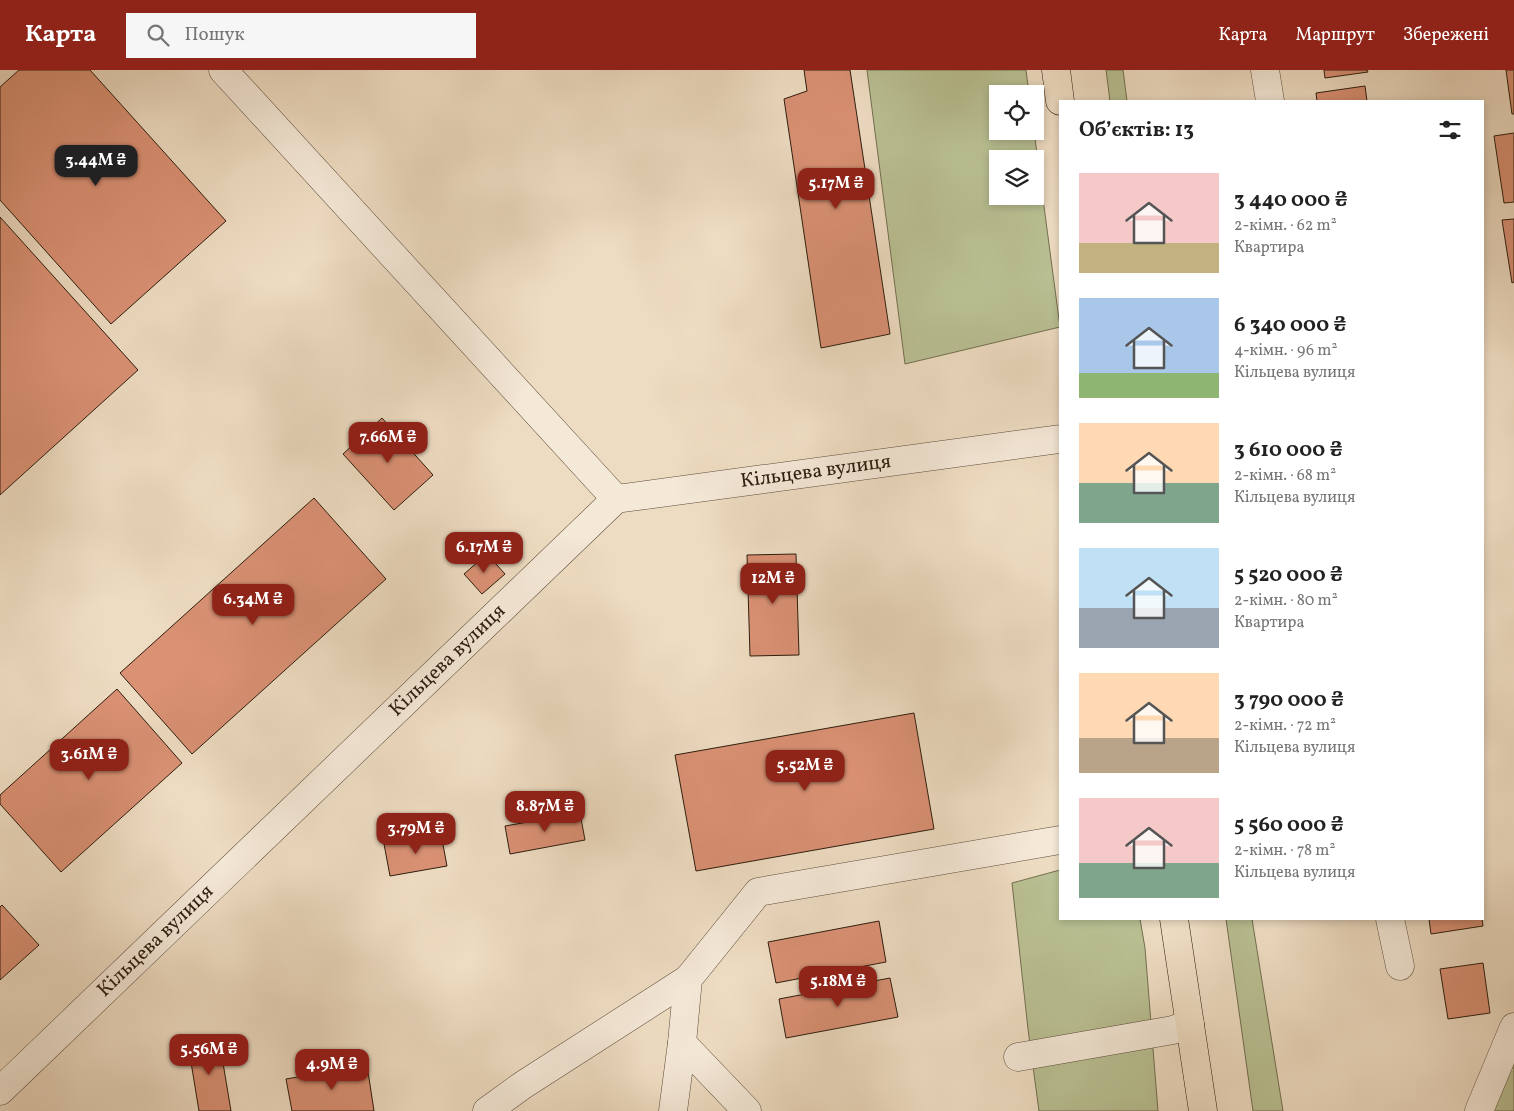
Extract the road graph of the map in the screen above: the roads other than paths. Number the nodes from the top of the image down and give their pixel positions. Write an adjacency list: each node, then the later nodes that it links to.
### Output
1 (223, 70): 7 (street)
2 (1056, 70): 4 (main road)
3 (1265, 70): 5 (street)
4 (1060, 100)
5 (1270, 100)
6 (1059, 439): 7 (street, Кільцева вулиця)
7 (616, 498): 17 (street, Кільцева вулиця)
8 (1059, 840): 12 (street)
9 (1174, 920): 13 (main road)
10 (1390, 920): 11 (street)
11 (1400, 966)
12 (688, 979): 15 (street); 18 (street)
13 (1190, 1024): 16 (street); 21 (main road)
14 (1514, 1027): 22 (street)
15 (682, 1043): 19 (street); 20 (street)
16 (1018, 1057)
17 (0, 1091)
18 (487, 1111)
19 (673, 1111)
20 (747, 1111)
21 (1202, 1111)
22 (1479, 1111)

